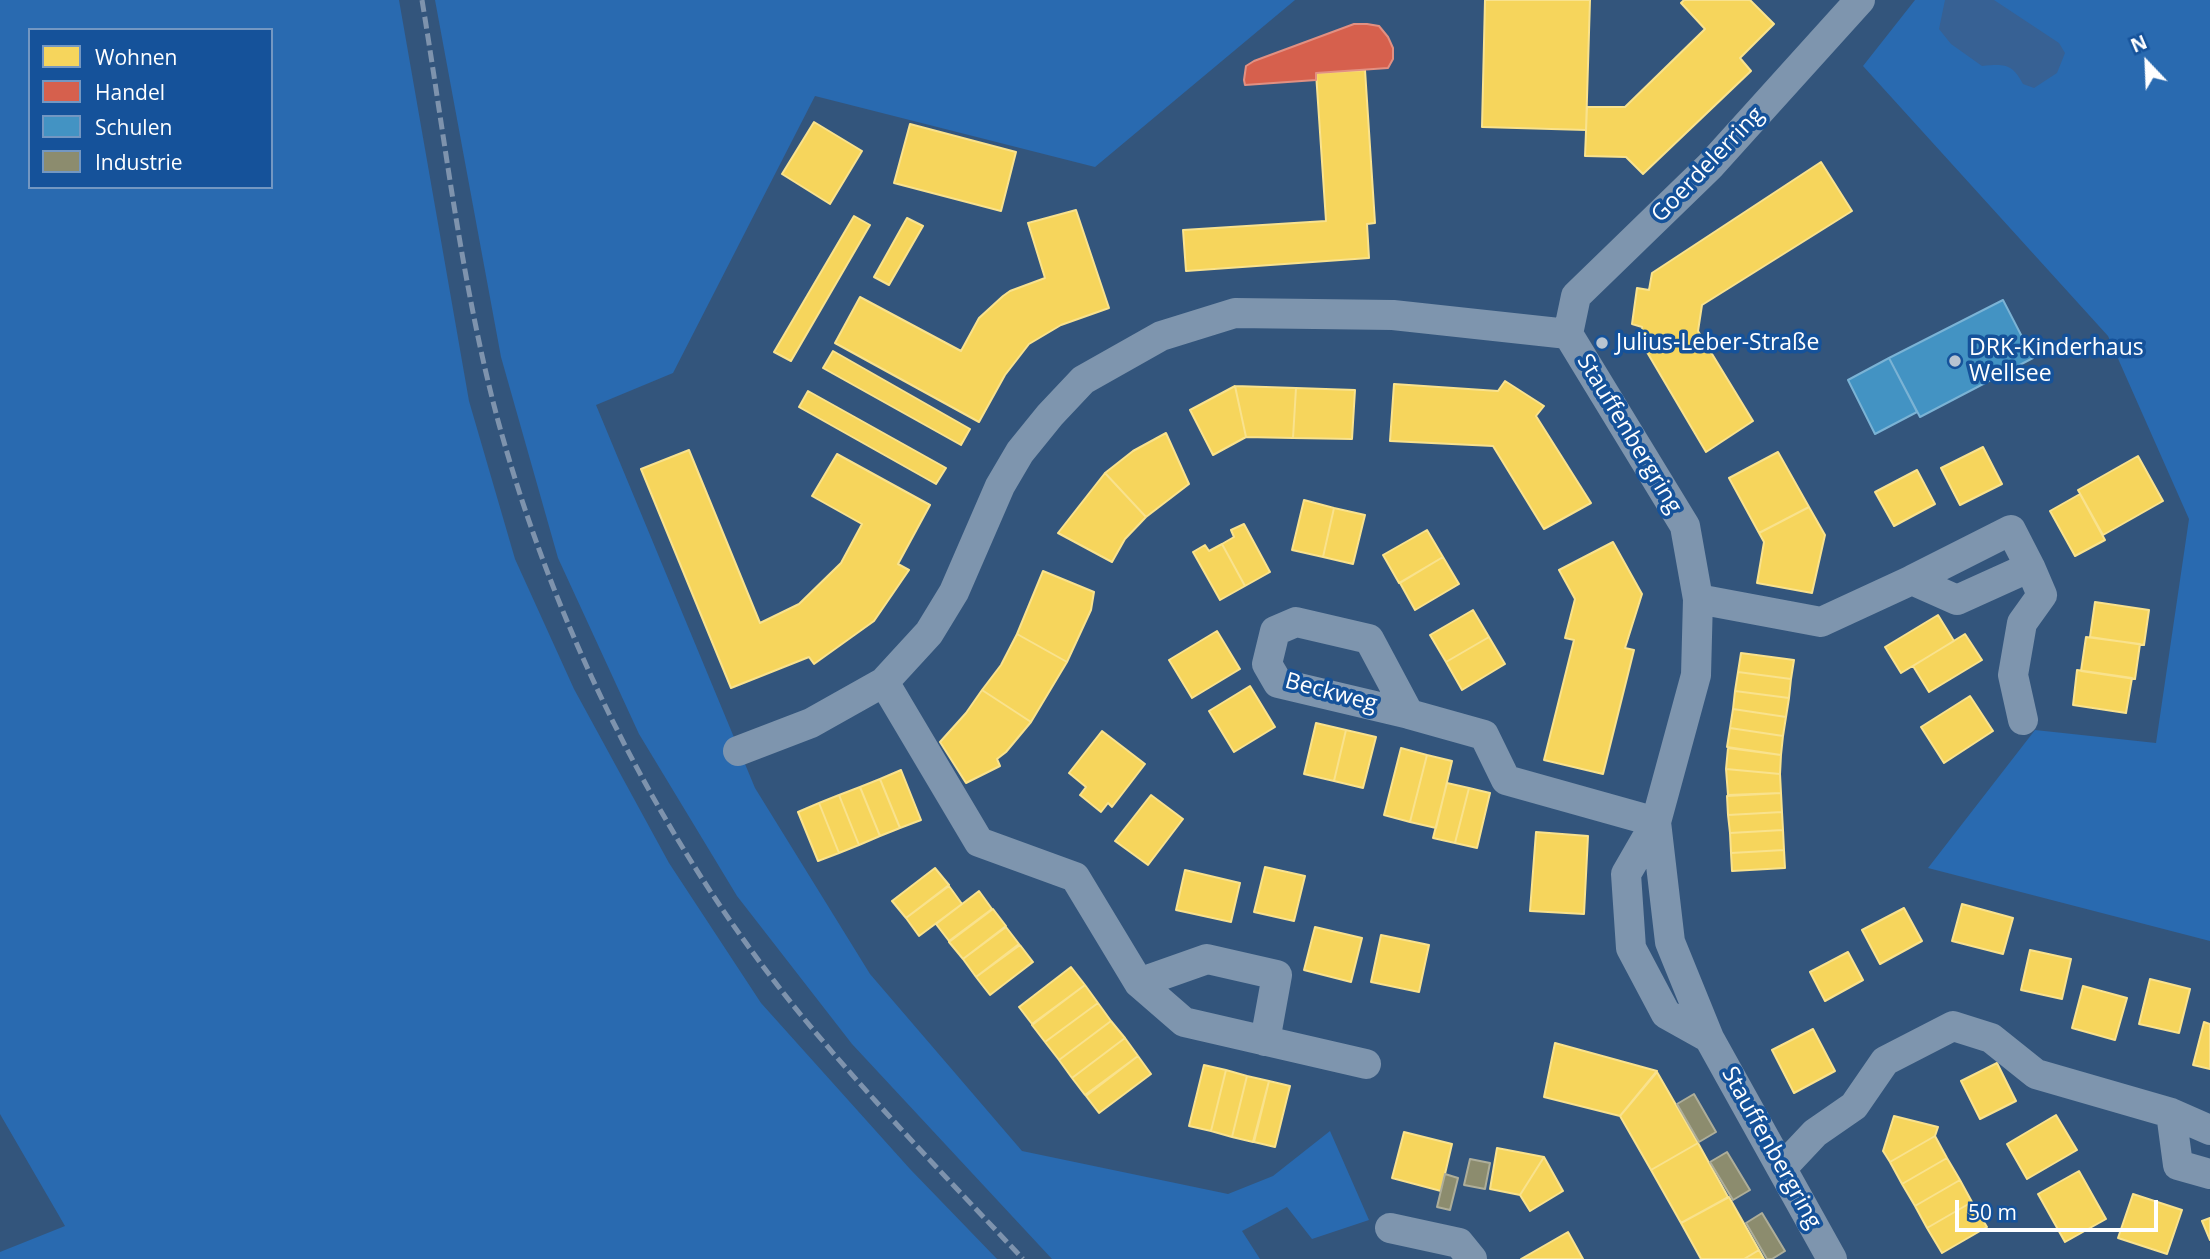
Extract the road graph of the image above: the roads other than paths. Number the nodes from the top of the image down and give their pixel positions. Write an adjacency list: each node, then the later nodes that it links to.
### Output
1 (1860, 0): 2 (street, Goerdelerring)
2 (1569, 334): 5 (street, Stauffenbergring); 6 (street)
3 (2030, 566): 4 (street); 4 (street); 8 (street)
4 (1912, 580): 5 (street)
5 (1698, 599): 10 (street, Stauffenbergring)
6 (884, 682): 9 (street); 11 (street)
7 (1409, 713): 10 (street, Beckweg)
8 (2023, 720)
9 (738, 751)
10 (1656, 822): 16 (street, Stauffenbergring)
11 (1139, 983): 12 (street); 12 (street)
12 (1265, 1041): 13 (street)
13 (1366, 1063)
14 (2171, 1114): 15 (street); 16 (street); 17 (street)
15 (2210, 1130)
16 (1782, 1168): 20 (street, Stauffenbergring)
17 (2210, 1174)
18 (1390, 1228): 19 (street)
19 (1472, 1259)
20 (1832, 1259)

